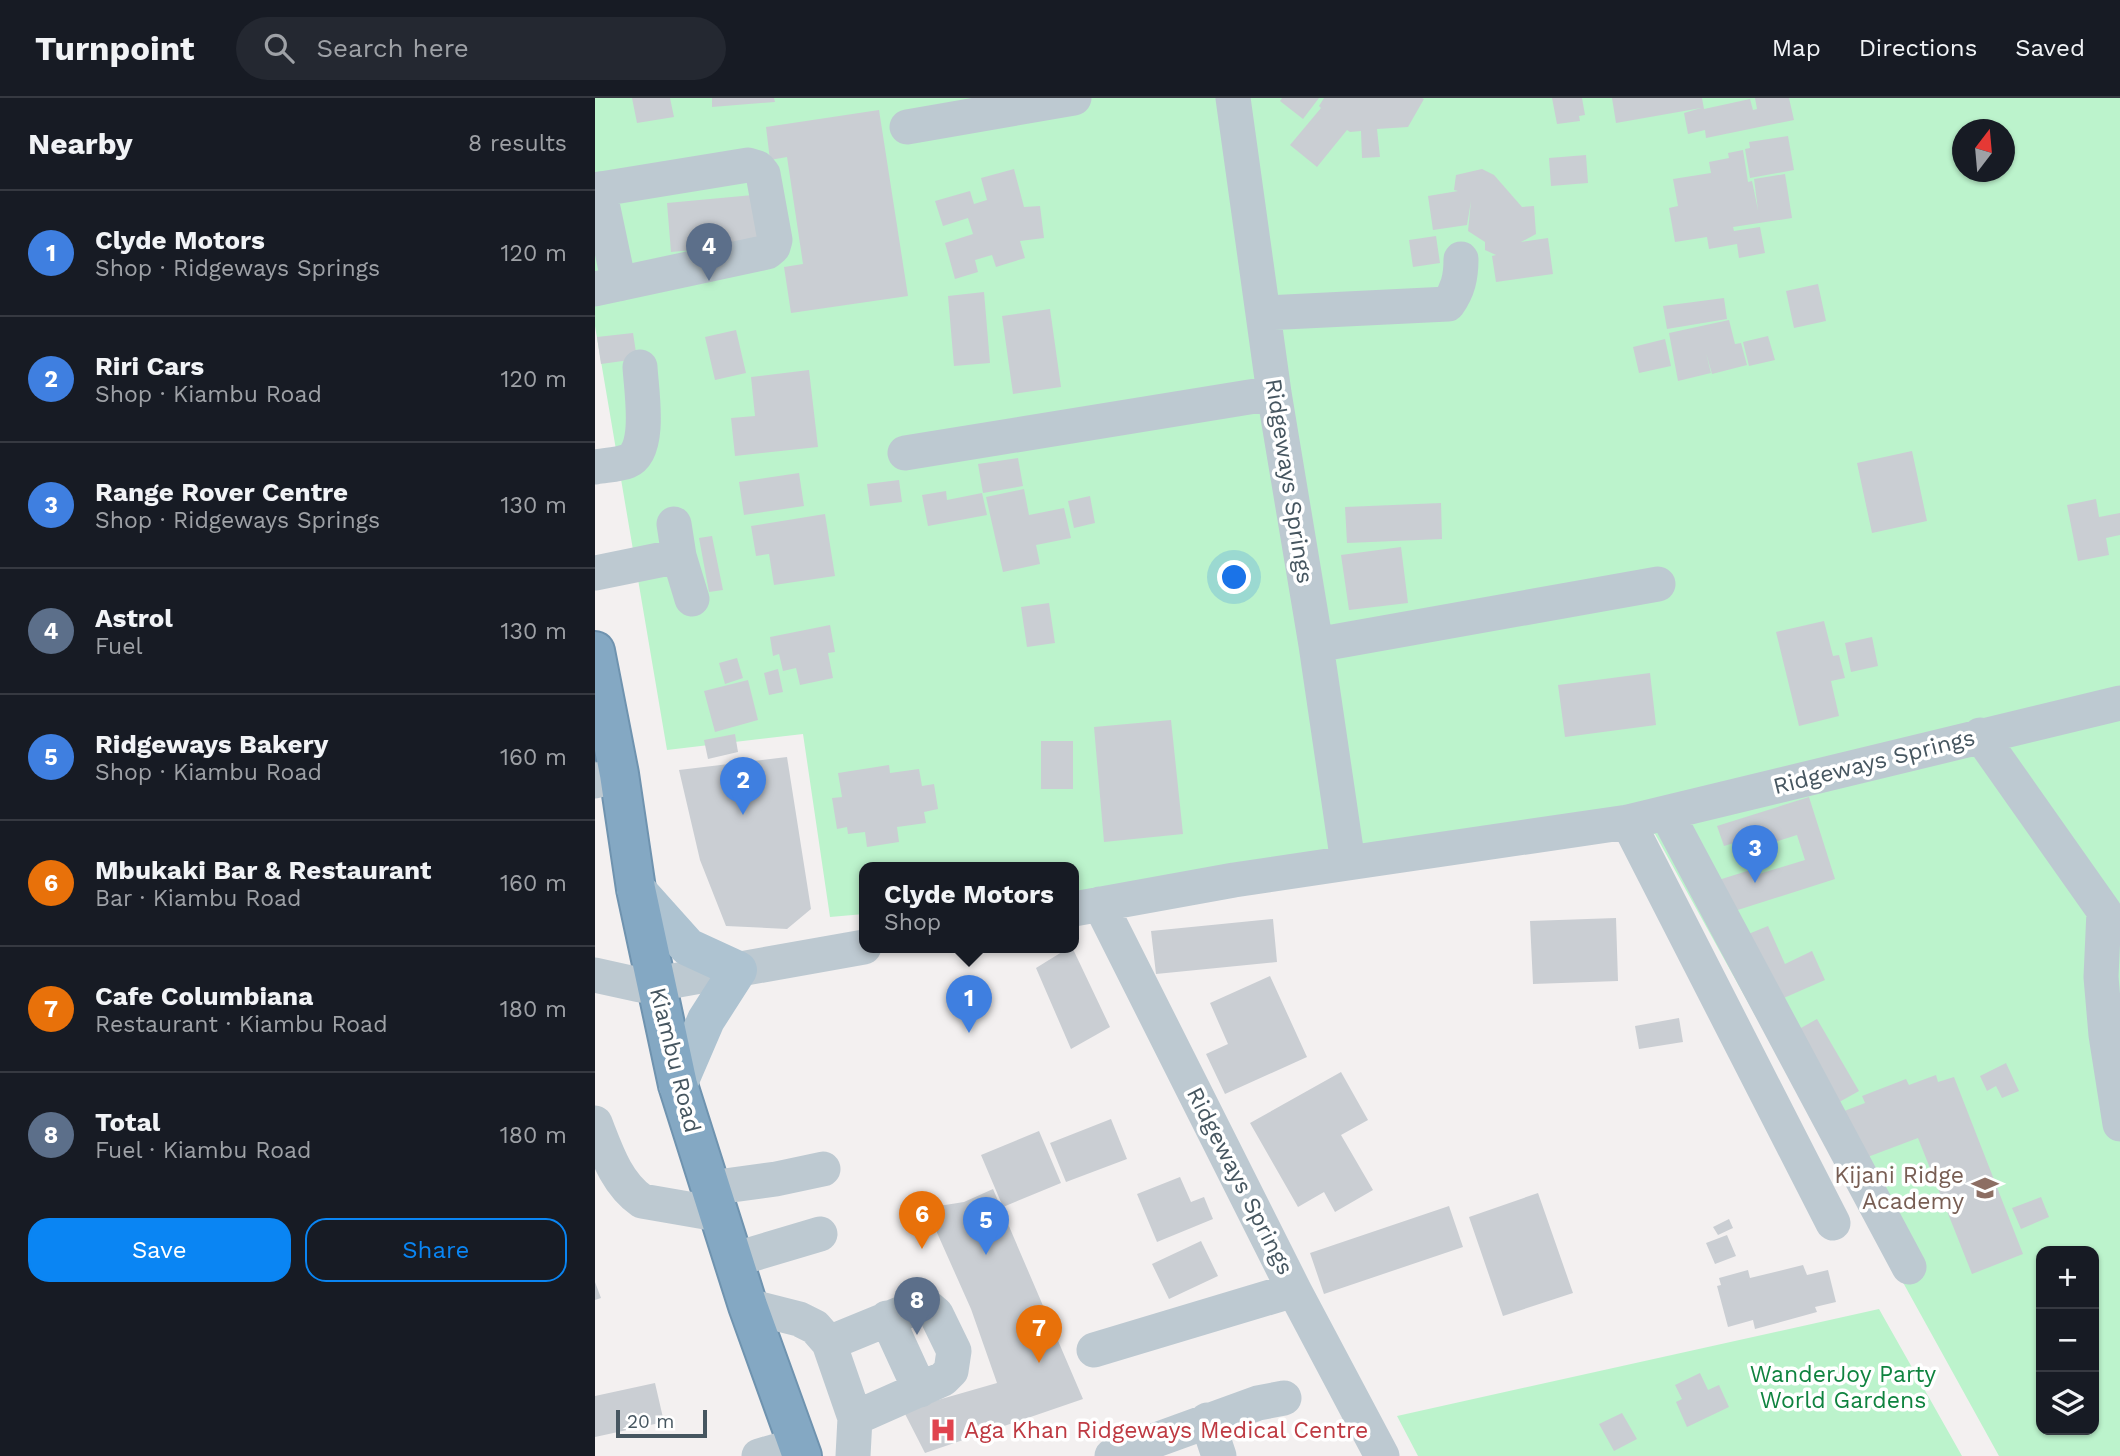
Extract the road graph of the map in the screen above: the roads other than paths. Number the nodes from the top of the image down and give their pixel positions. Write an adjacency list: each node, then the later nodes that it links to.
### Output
1 (1073, 98): 3 (street)
2 (1233, 98): 7 (street, Ridgeways Springs)
3 (907, 127)
4 (597, 190): 6 (street); 6 (street)
5 (1461, 259): 7 (street)
6 (607, 286)
7 (1263, 313): 9 (street, Ridgeways Springs)
8 (640, 367): 11 (street)
9 (1274, 393): 10 (street); 15 (street, Ridgeways Springs)
10 (905, 453)
11 (595, 467)
12 (595, 573): 14 (street)
13 (1658, 584): 15 (street)
14 (692, 599)
15 (1316, 645): 23 (street, Ridgeways Springs)
16 (595, 653): 18 (highway, Kiambu Road)
17 (2120, 703): 19 (street, Ridgeways Springs)
18 (602, 722): 20 (highway, Kiambu Road)
19 (1980, 735): 21 (street, Ridgeways Springs); 26 (street)
20 (607, 778): 24 (highway, Kiambu Road)
21 (1667, 814): 22 (street, Ridgeways Springs); 41 (street)
22 (1628, 822): 23 (street, Ridgeways Springs); 38 (street)
23 (1348, 863): 25 (street, Ridgeways Springs)
24 (636, 890): 28 (main road); 30 (highway, Kiambu Road)
25 (1087, 906): 42 (street, Ridgeways Springs)
26 (2112, 909): 34 (street)
27 (859, 948): 28 (street)
28 (738, 970): 30 (street); 32 (main road)
29 (595, 975): 30 (street)
30 (648, 984): 31 (street); 32 (highway, Kiambu Road)
31 (595, 998)
32 (678, 1086): 37 (highway, Kiambu Road)
33 (595, 1123): 35 (street)
34 (2120, 1124)
35 (603, 1164): 37 (street)
36 (823, 1169): 37 (street)
37 (713, 1201): 40 (highway, Kiambu Road)
38 (1833, 1223)
39 (820, 1234): 40 (street)
40 (733, 1260): 43 (highway, Kiambu Road)
41 (1909, 1267)
42 (1294, 1290): 46 (street); 56 (street, Ridgeways Springs)
43 (748, 1306): 45 (street); 51 (highway, Kiambu Road)
44 (887, 1318): 45 (street); 47 (street); 47 (street)
45 (829, 1343): 49 (street)
46 (1094, 1350)
47 (921, 1390): 49 (street)
48 (1284, 1398): 50 (street)
49 (855, 1418): 53 (street)
50 (1207, 1420): 54 (street); 55 (street)
51 (799, 1450): 52 (street)
52 (759, 1456)
53 (853, 1456)
54 (1112, 1456)
55 (1219, 1456)
56 (1382, 1456)

